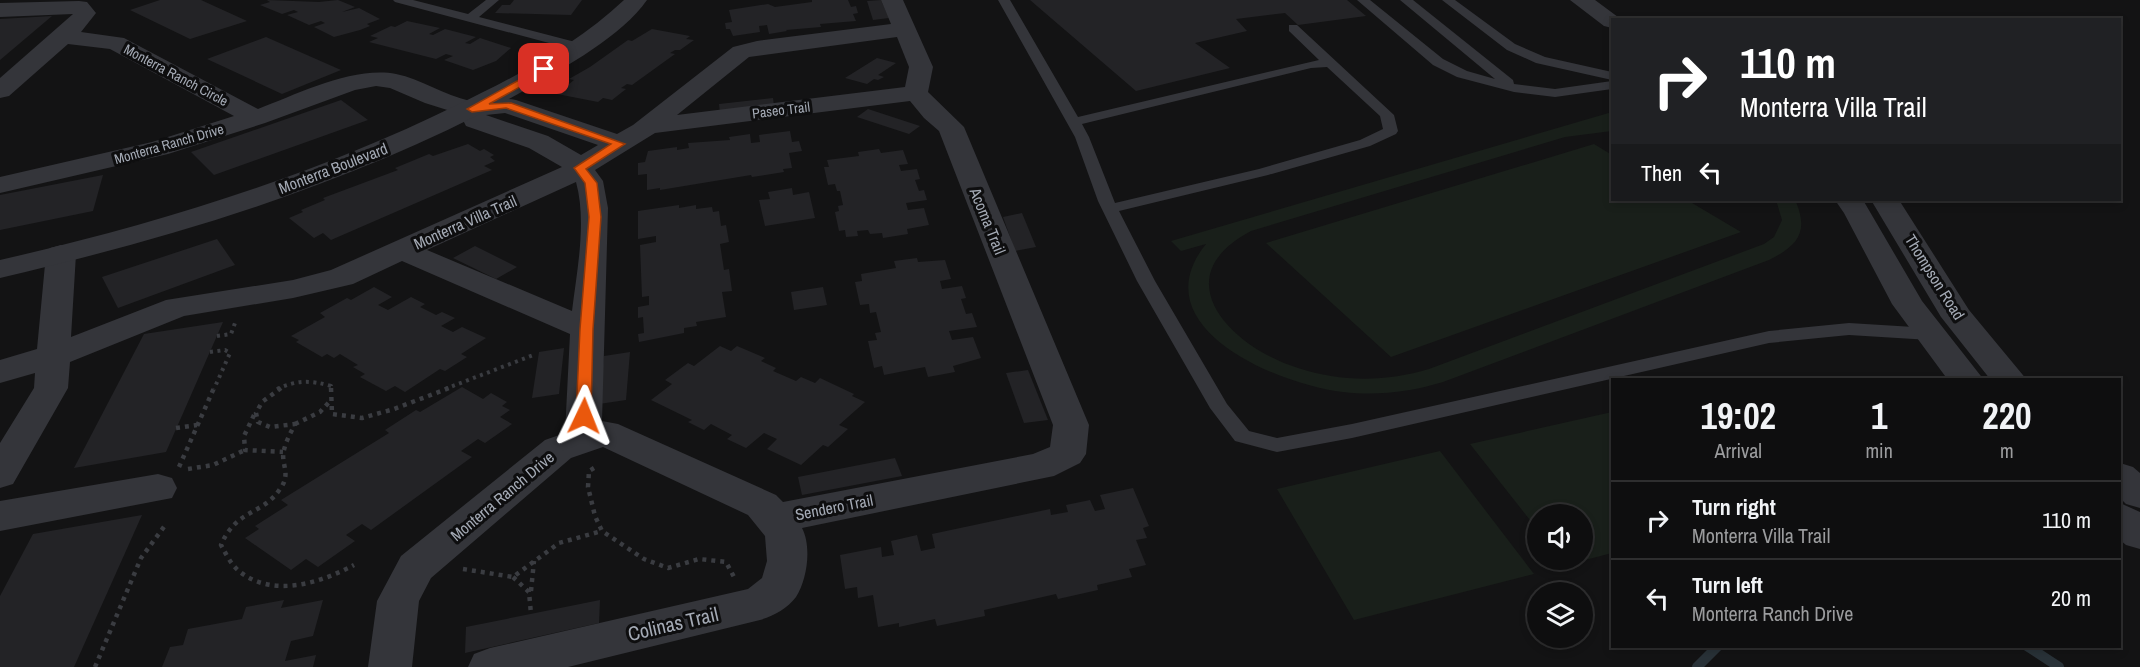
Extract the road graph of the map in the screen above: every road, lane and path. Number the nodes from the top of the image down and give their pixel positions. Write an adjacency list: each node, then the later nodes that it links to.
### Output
1 (399, 0): 13 (lane)
2 (493, 0): 13 (lane)
3 (636, 0): 17 (street, Monterra Boulevard)
4 (892, 0): 16 (street)
5 (1004, 0): 26 (lane)
6 (1363, 0): 21 (lane)
7 (1406, 0): 21 (lane)
8 (1448, 0): 19 (lane)
9 (1581, 0): 12 (street)
10 (1609, 0): 12 (street)
11 (0, 10): 14 (street)
12 (1622, 18)
13 (471, 19): 17 (lane)
14 (72, 28): 22 (street); 25 (street, Monterra Ranch Circle)
15 (1293, 28): 18 (lane)
16 (905, 29): 23 (street); 27 (street, Monterra Villa Trail)
17 (579, 47): 24 (street, Monterra Boulevard)
18 (1330, 63): 26 (lane); 35 (lane)
19 (1611, 76)
20 (1611, 85): 21 (lane)
21 (1514, 88)
22 (0, 91)
23 (916, 93): 27 (street, Paseo Trail); 58 (street, Acoma Trail)
24 (472, 109): 25 (street, Monterra Ranch Drive); 28 (street, Monterra Ranch Drive); 30 (street, Monterra Ranch Drive); 37 (street, Monterra Boulevard)
25 (256, 118): 32 (street, Monterra Ranch Drive)
26 (1074, 122): 35 (lane)
27 (647, 126): 29 (street, Monterra Villa Trail)
28 (574, 128): 29 (street, Monterra Ranch Drive); 30 (street)
29 (620, 144): 31 (street, Monterra Villa Trail)
30 (543, 145): 31 (street, Monterra Ranch Drive)
31 (579, 168): 36 (street, Monterra Villa Trail); 40 (street, Monterra Ranch Drive)
32 (0, 185)
33 (1850, 201): 41 (street, Thompson Road)
34 (1886, 201): 43 (street, Thompson Road)
35 (1110, 209): 41 (lane)
36 (402, 250): 40 (street); 46 (street, Monterra Villa Trail)
37 (61, 254): 38 (street, Monterra Boulevard); 46 (street)
38 (0, 269)
39 (236, 321): 42 (path)
40 (587, 329): 57 (street, Monterra Ranch Drive)
41 (1930, 334): 43 (street); 48 (street, Thompson Road)
42 (217, 336)
43 (1974, 337): 49 (street, Thompson Road)
44 (210, 352): 53 (path)
45 (536, 354): 50 (path)
46 (53, 357): 47 (street, Monterra Villa Trail); 59 (street)
47 (0, 372)
48 (1965, 378)
49 (2008, 378)
50 (331, 399): 51 (path); 52 (path)
51 (254, 415): 52 (path); 55 (path)
52 (296, 424): 56 (path)
53 (198, 425): 54 (path); 61 (path)
54 (176, 428)
55 (245, 450): 56 (path); 61 (path)
56 (283, 452): 69 (path)
57 (590, 452): 64 (street, Sendero Trail); 66 (path); 76 (street, Monterra Ranch Drive)
58 (1067, 454): 64 (street, Sendero Trail)
59 (0, 474)
60 (2121, 478): 62 (street)
61 (172, 488): 63 (street); 75 (path)
62 (2140, 494)
63 (0, 516)
64 (774, 519): 77 (street, Colinas Trail)
65 (2121, 519): 67 (street)
66 (602, 531): 68 (path); 72 (path)
67 (2140, 534)
68 (534, 561): 71 (path); 73 (path)
69 (354, 565)
70 (455, 571): 71 (path)
71 (513, 577): 73 (path)
72 (735, 583)
73 (531, 592): 74 (path)
74 (531, 614)
75 (95, 667)
76 (390, 667)
77 (490, 667)

